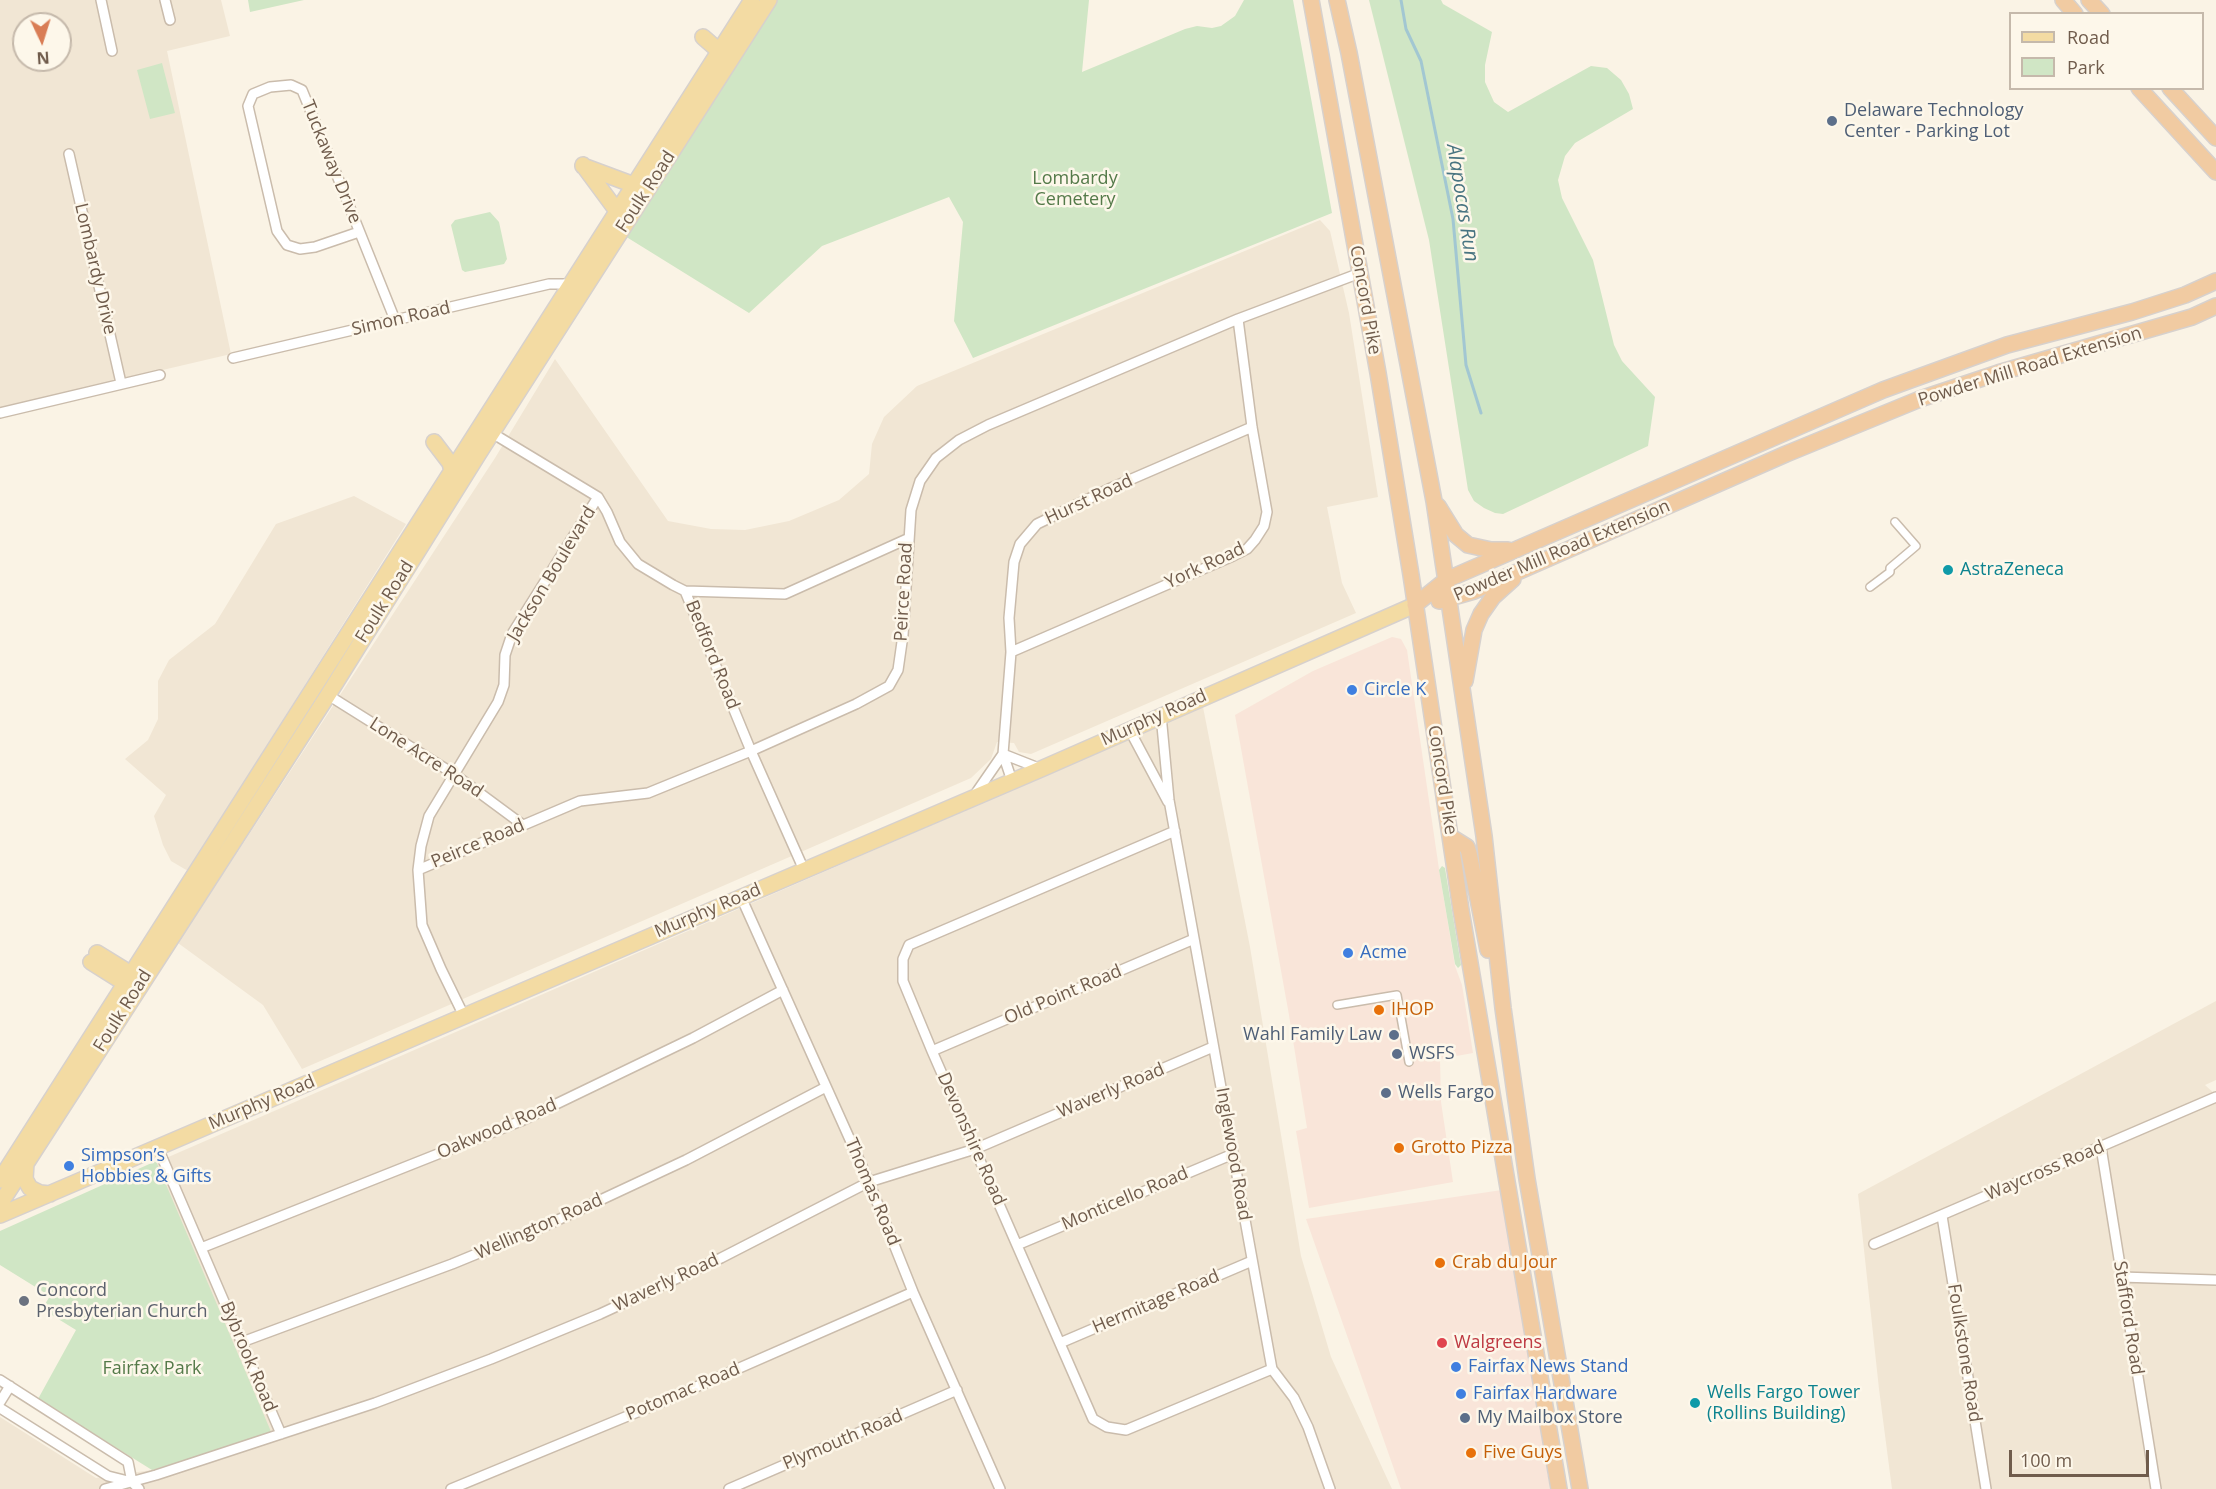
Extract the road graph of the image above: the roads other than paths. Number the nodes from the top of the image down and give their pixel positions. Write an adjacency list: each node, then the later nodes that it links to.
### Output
1 (101, 0): 14 (street)
2 (165, 0): 12 (street)
3 (752, 0): 15 (main road, Foulk Road)
4 (769, 0): 19 (main road, Foulk Road)
5 (1311, 0): 26 (highway, Concord Pike)
6 (1337, 0): 16 (highway, Concord Pike)
7 (1344, 0): 16 (highway)
8 (2063, 0): 10 (highway)
9 (2089, 0): 11 (highway)
10 (2073, 12)
11 (2100, 12)
12 (170, 20)
13 (703, 37): 15 (main road)
14 (112, 51)
15 (719, 51): 19 (main road, Foulk Road)
16 (1349, 53): 41 (highway, Concord Pike)
17 (2141, 90): 22 (highway)
18 (2172, 90): 20 (highway)
19 (682, 123): 23 (main road, Foulk Road); 37 (main road, Foulk Road)
20 (2216, 138)
21 (69, 154): 34 (street, Lombardy Drive)
22 (2216, 172)
23 (634, 185): 24 (main road, Foulk Road); 24 (main road)
24 (617, 211): 28 (main road, Foulk Road)
25 (359, 232): 25 (street, Tuckaway Drive); 31 (street, Tuckaway Drive)
26 (1360, 273): 30 (street, Peirce Road); 50 (highway, Concord Pike)
27 (2216, 281): 44 (highway, Powder Mill Road Extension)
28 (571, 284): 31 (street, Simon Road); 37 (main road, Foulk Road)
29 (2216, 308): 45 (highway, Powder Mill Road Extension)
30 (1238, 319): 36 (street, York Road); 43 (street, Peirce Road)
31 (395, 320): 32 (street, Simon Road)
32 (233, 358)
33 (160, 375): 34 (street)
34 (121, 383): 35 (street)
35 (0, 413)
36 (1252, 427): 51 (street, Hurst Road); 51 (street, York Road)
37 (484, 432): 39 (main road, Foulk Road); 40 (street); 52 (main road, Foulk Road)
38 (434, 442): 39 (main road)
39 (452, 471): 71 (main road, Foulk Road)
40 (598, 497): 48 (street, Bedford Road); 59 (street, Jackson Boulevard)
41 (1434, 501): 44 (highway); 46 (highway, Concord Pike)
42 (1895, 522): 47 (street)
43 (907, 539): 48 (street); 56 (street, Peirce Road)
44 (1514, 550): 46 (highway, Powder Mill Road Extension)
45 (1521, 572): 49 (highway, Powder Mill Road Extension); 53 (highway)
46 (1446, 580): 49 (highway, Concord Pike); 50 (highway, Powder Mill Road Extension)
47 (1870, 587)
48 (685, 591): 56 (street, Bedford Road)
49 (1448, 599): 50 (highway, Powder Mill Road Extension); 53 (highway, Concord Pike)
50 (1415, 605): 54 (main road, Murphy Road); 65 (highway, Concord Pike)
51 (1011, 652): 57 (street, Hurst Road)
52 (328, 694): 59 (street, Lone Acre Road); 71 (main road, Foulk Road)
53 (1462, 699): 74 (highway, Concord Pike)
54 (1161, 716): 55 (main road, Murphy Road); 62 (street, Inglewood Road)
55 (1129, 729): 58 (main road, Murphy Road); 62 (street, Inglewood Road)
56 (752, 751): 63 (street, Peirce Road); 67 (street, Bedford Road)
57 (1003, 754): 58 (street); 60 (street, Hurst Road); 61 (street)
58 (1041, 769): 60 (main road, Murphy Road)
59 (454, 774): 63 (street, Lone Acre Road); 66 (street, Jackson Boulevard)
60 (1012, 781): 61 (main road, Murphy Road)
61 (974, 797): 67 (main road, Murphy Road)
62 (1170, 807): 64 (street, Inglewood Road)
63 (523, 825): 66 (street, Peirce Road)
64 (1175, 831): 69 (street, Inglewood Road); 77 (street, Devonshire Road)
65 (1450, 837): 74 (highway); 114 (highway, Concord Pike)
66 (418, 870): 75 (street, Jackson Boulevard)
67 (804, 870): 68 (main road, Murphy Road)
68 (741, 897): 72 (street, Thomas Road); 75 (main road, Murphy Road)
69 (1194, 939): 76 (street, Inglewood Road); 77 (street, Old Point Road)
70 (94, 957): 71 (main road)
71 (131, 981): 85 (main road, Foulk Road); 86 (main road, Foulk Road)
72 (783, 990): 79 (street, Thomas Road); 94 (street, Oakwood Road)
73 (1337, 1005): 78 (street)
74 (1503, 1008): 115 (highway, Concord Pike)
75 (464, 1016): 82 (main road, Murphy Road)
76 (1214, 1047): 83 (street, Waverly Road); 84 (street, Inglewood Road)
77 (932, 1051): 83 (street, Devonshire Road)
78 (1409, 1062)
79 (826, 1087): 87 (street, Thomas Road); 99 (street, Wellington Road)
80 (2216, 1097): 81 (street, Waycross Road)
81 (2101, 1147): 91 (street, Waycross Road); 96 (street, Stafford Road)
82 (158, 1149): 88 (main road, Murphy Road); 94 (street, Bybrook Road)
83 (975, 1149): 87 (street, Waverly Road); 93 (street, Devonshire Road)
84 (1233, 1154): 93 (street, Monticello Road); 95 (street, Inglewood Road)
85 (26, 1163): 88 (main road); 89 (main road, Foulk Road)
86 (0, 1180)
87 (869, 1182): 98 (street, Thomas Road); 107 (street, Waverly Road)
88 (50, 1194): 90 (main road, Murphy Road)
89 (0, 1204)
90 (0, 1215)
91 (1942, 1216): 92 (street, Waycross Road); 116 (street, Foulkstone Road)
92 (1874, 1244)
93 (1017, 1245): 100 (street, Devonshire Road)
94 (201, 1248): 99 (street, Bybrook Road)
95 (1252, 1261): 100 (street, Hermitage Road); 101 (street, Inglewood Road)
96 (2121, 1276): 97 (street); 117 (street, Stafford Road)
97 (2216, 1280)
98 (913, 1292): 104 (street, Thomas Road); 110 (street, Potomac Road)
99 (242, 1342): 107 (street, Bybrook Road)
100 (1060, 1343): 101 (street, Devonshire Road)
101 (1272, 1369): 113 (street, Inglewood Road)
102 (0, 1380): 103 (street)
103 (10, 1386): 105 (street); 108 (street)
104 (957, 1390): 111 (street, Plymouth Road); 112 (street, Thomas Road)
105 (0, 1402)
106 (0, 1408): 108 (street)
107 (280, 1434): 108 (street, Waverly Road)
108 (135, 1486): 109 (street, Waverly Road)
109 (105, 1489)
110 (451, 1489)
111 (729, 1489)
112 (999, 1489)
113 (1330, 1489)
114 (1559, 1489)
115 (1580, 1489)
116 (1986, 1489)
117 (2156, 1489)

